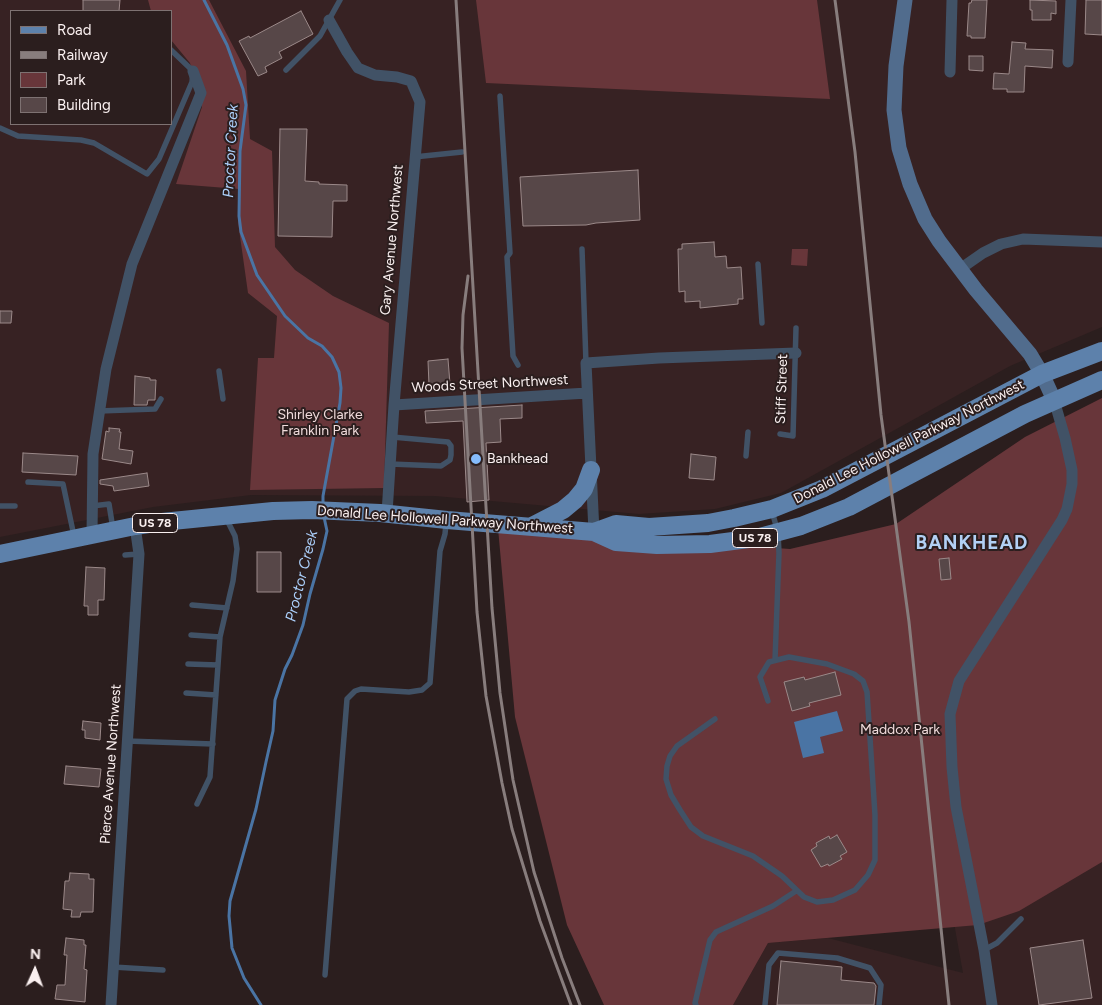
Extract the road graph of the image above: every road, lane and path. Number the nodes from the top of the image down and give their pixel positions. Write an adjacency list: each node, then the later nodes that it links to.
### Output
1 (340, 0): 5 (lane)
2 (905, 0): 18 (main road)
3 (952, 0): 10 (street)
4 (1071, 0): 7 (street)
5 (329, 20): 8 (lane); 14 (street, Gary Avenue Northwest)
6 (172, 51): 9 (lane)
7 (1068, 62)
8 (286, 70)
9 (193, 71): 12 (lane); 33 (street)
10 (950, 72)
11 (500, 96): 24 (lane)
12 (0, 128)
13 (462, 152): 14 (lane)
14 (414, 157): 32 (street, Gary Avenue Northwest)
15 (1102, 242): 18 (street)
16 (582, 249): 23 (lane)
17 (758, 264): 19 (lane)
18 (960, 269): 26 (main road)
19 (762, 323)
20 (796, 328): 22 (lane, Stiff Street)
21 (1102, 351): 26 (main road, Donald Lee Hollowell Parkway Northwest / US 78)
22 (796, 353): 23 (street); 35 (lane, Stiff Street)
23 (586, 363): 28 (street)
24 (518, 365)
25 (219, 371): 30 (lane)
26 (1042, 374): 31 (main road); 44 (main road, Donald Lee Hollowell Parkway Northwest / US 78)
27 (1102, 380): 31 (main road, Donald Lee Hollowell Parkway Northwest / US 78)
28 (587, 393): 32 (street, Woods Street Northwest); 39 (street)
29 (160, 399): 33 (lane)
30 (224, 400)
31 (1054, 400): 52 (main road, Donald Lee Hollowell Parkway Northwest / US 78); 74 (street)
32 (394, 405): 36 (street, Gary Avenue Northwest)
33 (99, 411): 43 (street)
34 (748, 432): 37 (lane)
35 (780, 434)
36 (392, 437): 38 (street, Gary Avenue Northwest); 38 (lane)
37 (746, 456)
38 (390, 464): 45 (street, Gary Avenue Northwest)
39 (591, 470): 49 (main road); 51 (street)
40 (28, 482): 54 (lane)
41 (0, 506): 42 (lane)
42 (15, 506)
43 (92, 506): 50 (lane); 53 (street)
44 (772, 509): 51 (main road, Donald Lee Hollowell Parkway Northwest / US 78); 52 (lane)
45 (387, 513): 46 (main road, Donald Lee Hollowell Parkway Northwest / US 78); 47 (main road, Donald Lee Hollowell Parkway Northwest / US 78)
46 (224, 516): 48 (main road, Donald Lee Hollowell Parkway Northwest / US 78); 59 (lane)
47 (447, 520): 49 (main road, Donald Lee Hollowell Parkway Northwest / US 78); 77 (lane)
48 (136, 526): 50 (main road, Donald Lee Hollowell Parkway Northwest / US 78); 56 (street, Pierce Avenue Northwest)
49 (532, 526): 51 (main road, Donald Lee Hollowell Parkway Northwest / US 78)
50 (113, 530): 53 (main road, Donald Lee Hollowell Parkway Northwest / US 78)
51 (594, 532): 52 (main road, Donald Lee Hollowell Parkway Northwest / US 78)
52 (778, 533): 62 (lane)
53 (92, 535): 54 (main road, Donald Lee Hollowell Parkway Northwest / US 78)
54 (74, 538): 55 (main road, Donald Lee Hollowell Parkway Northwest / US 78)
55 (0, 554)
56 (139, 554): 57 (lane); 69 (street, Pierce Avenue Northwest)
57 (125, 555)
58 (192, 605): 59 (lane)
59 (227, 608): 61 (lane)
60 (191, 635): 61 (lane)
61 (220, 637): 64 (lane)
62 (775, 660): 67 (lane); 72 (lane)
63 (188, 664): 64 (lane)
64 (218, 665): 66 (lane)
65 (186, 693): 66 (lane)
66 (216, 695): 70 (lane)
67 (768, 700)
68 (715, 719): 72 (lane)
69 (127, 741): 70 (lane); 75 (street, Pierce Avenue Northwest)
70 (213, 744): 71 (lane)
71 (197, 804)
72 (796, 891): 79 (lane)
73 (1021, 919): 74 (lane)
74 (984, 950): 82 (street)
75 (113, 967): 76 (lane); 78 (street, Pierce Avenue Northwest)
76 (162, 970)
77 (325, 975)
78 (111, 1005)
79 (696, 1005)
80 (765, 1005): 81 (lane)
81 (880, 1005)
82 (992, 1005)

